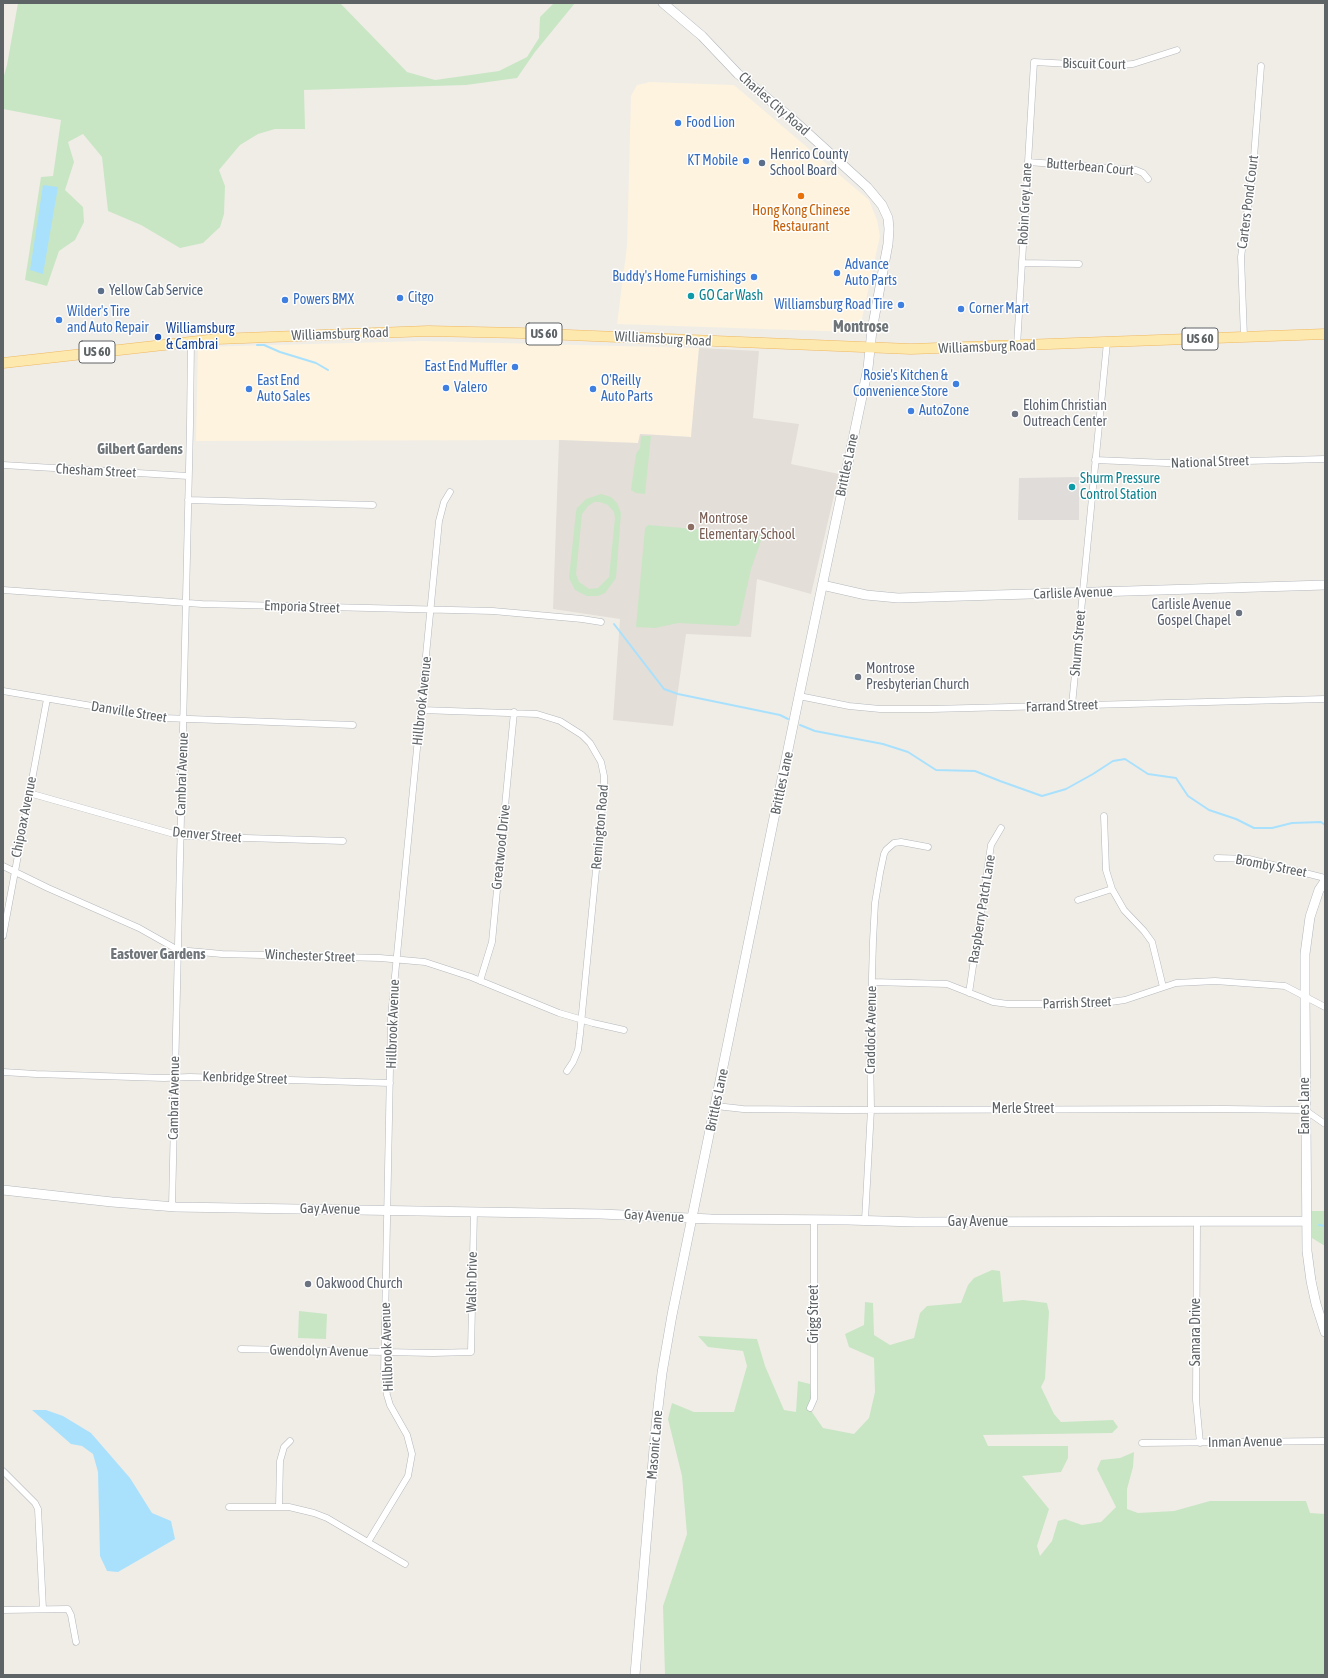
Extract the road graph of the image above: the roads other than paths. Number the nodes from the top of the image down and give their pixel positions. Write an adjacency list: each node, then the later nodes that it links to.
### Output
1 (663, 3): 14 (street, Charles City Road)
2 (1177, 50): 3 (street, Biscuit Court)
3 (1034, 62): 5 (street, Robin Grey Lane)
4 (1261, 66): 10 (street, Carters Pond Court)
5 (1028, 162): 6 (street, Butterbean Court); 7 (street, Robin Grey Lane)
6 (1148, 179)
7 (1022, 263): 8 (street); 13 (street, Robin Grey Lane)
8 (1079, 264)
9 (1325, 334): 10 (main road, Williamsburg Road / US 60)
10 (1244, 337): 12 (main road, Williamsburg Road / US 60)
11 (191, 341): 14 (main road, Williamsburg Road / US 60); 15 (main road, Williamsburg Road / US 60); 19 (street, Cambrai Avenue)
12 (1107, 342): 13 (main road, Williamsburg Road / US 60); 17 (street, Shurm Street)
13 (1017, 346): 14 (main road, Williamsburg Road / US 60)
14 (871, 348): 24 (street, Brittles Lane)
15 (3, 364)
16 (1325, 459): 17 (street, National Street)
17 (1095, 460): 26 (street, Shurm Street)
18 (3, 465): 19 (street, Chesham Street)
19 (188, 476): 21 (street, Cambrai Avenue)
20 (450, 492): 28 (street, Hillbrook Avenue)
21 (188, 500): 22 (street); 27 (street, Cambrai Avenue)
22 (374, 505)
23 (1325, 585): 26 (street, Carlisle Avenue)
24 (822, 586): 26 (street, Carlisle Avenue); 31 (street, Brittles Lane)
25 (3, 590): 27 (street, Emporia Street)
26 (1083, 592): 34 (street, Shurm Street)
27 (186, 603): 28 (street, Emporia Street); 37 (street, Cambrai Avenue)
28 (431, 610): 29 (street, Emporia Street); 35 (street, Hillbrook Avenue)
29 (601, 622)
30 (3, 692): 32 (street, Danville Street)
31 (799, 696): 34 (street, Farrand Street); 67 (street, Brittles Lane)
32 (47, 699): 37 (street, Danville Street); 39 (street, Chipoax Avenue)
33 (1325, 699): 34 (street, Farrand Street)
34 (1072, 705)
35 (421, 710): 36 (street, Remington Road); 54 (street, Hillbrook Avenue)
36 (514, 712): 55 (street, Greatwood Drive); 61 (street, Remington Road)
37 (183, 720): 38 (street, Danville Street); 42 (street, Cambrai Avenue)
38 (353, 725)
39 (29, 793): 42 (street, Denver Street); 47 (street, Chipoax Avenue)
40 (1104, 816): 50 (street)
41 (1001, 828): 58 (street, Raspberry Patch Lane)
42 (181, 836): 43 (street, Denver Street); 53 (street, Cambrai Avenue)
43 (343, 841)
44 (928, 847): 56 (street, Craddock Avenue)
45 (1217, 858): 48 (street, Bromby Street)
46 (3, 866): 47 (street, Winchester Street)
47 (14, 873): 52 (street, Chipoax Avenue); 53 (street, Winchester Street)
48 (1325, 878)
49 (1325, 881): 59 (street, Eanes Lane)
50 (1112, 889): 51 (street); 57 (street)
51 (1078, 900)
52 (3, 936)
53 (178, 950): 54 (street, Winchester Street); 65 (street, Cambrai Avenue)
54 (396, 959): 55 (street, Winchester Street); 66 (street, Hillbrook Avenue)
55 (480, 981): 61 (street, Winchester Street)
56 (872, 982): 58 (street, Parrish Street); 68 (street, Craddock Avenue)
57 (1163, 987): 58 (street, Parrish Street); 59 (street, Parrish Street)
58 (969, 992)
59 (1305, 995): 60 (street, Parrish Street); 69 (street, Eanes Lane)
60 (1325, 1007)
61 (582, 1020): 62 (street, Winchester Street); 63 (street, Remington Road)
62 (624, 1030)
63 (567, 1071)
64 (3, 1072): 65 (street, Kenbridge Street)
65 (175, 1077): 66 (street, Kenbridge Street); 72 (street, Cambrai Avenue)
66 (390, 1083): 73 (street, Hillbrook Avenue)
67 (716, 1106): 68 (street, Merle Street); 75 (street, Brittles Lane)
68 (871, 1109): 69 (street, Merle Street); 77 (street, Craddock Avenue)
69 (1305, 1110): 70 (street); 79 (street, Eanes Lane)
70 (1325, 1124)
71 (3, 1190): 72 (street, Gay Avenue)
72 (172, 1206): 73 (street, Gay Avenue)
73 (387, 1210): 74 (street, Gay Avenue); 82 (street, Hillbrook Avenue)
74 (474, 1211): 75 (street, Gay Avenue); 83 (street, Walsh Drive)
75 (693, 1218): 76 (street, Gay Avenue); 97 (street, Masonic Lane)
76 (814, 1220): 77 (street, Gay Avenue); 84 (street, Grigg Street)
77 (865, 1220): 78 (street, Gay Avenue)
78 (1197, 1221): 79 (street, Gay Avenue); 88 (street, Samara Drive)
79 (1306, 1221): 80 (street, Eanes Lane)
80 (1325, 1332)
81 (241, 1349): 82 (street, Gwendolyn Avenue)
82 (385, 1352): 83 (street, Gwendolyn Avenue); 92 (street, Hillbrook Avenue)
83 (470, 1352)
84 (810, 1408)
85 (290, 1441): 91 (street)
86 (1325, 1441): 88 (street, Inman Avenue)
87 (1142, 1443): 88 (street, Inman Avenue)
88 (1200, 1443)
89 (3, 1471): 94 (street)
90 (229, 1507): 91 (street)
91 (279, 1507): 92 (street)
92 (368, 1542): 93 (street)
93 (405, 1564)
94 (42, 1609): 95 (street); 96 (street)
95 (3, 1610)
96 (76, 1642)
97 (635, 1675)

